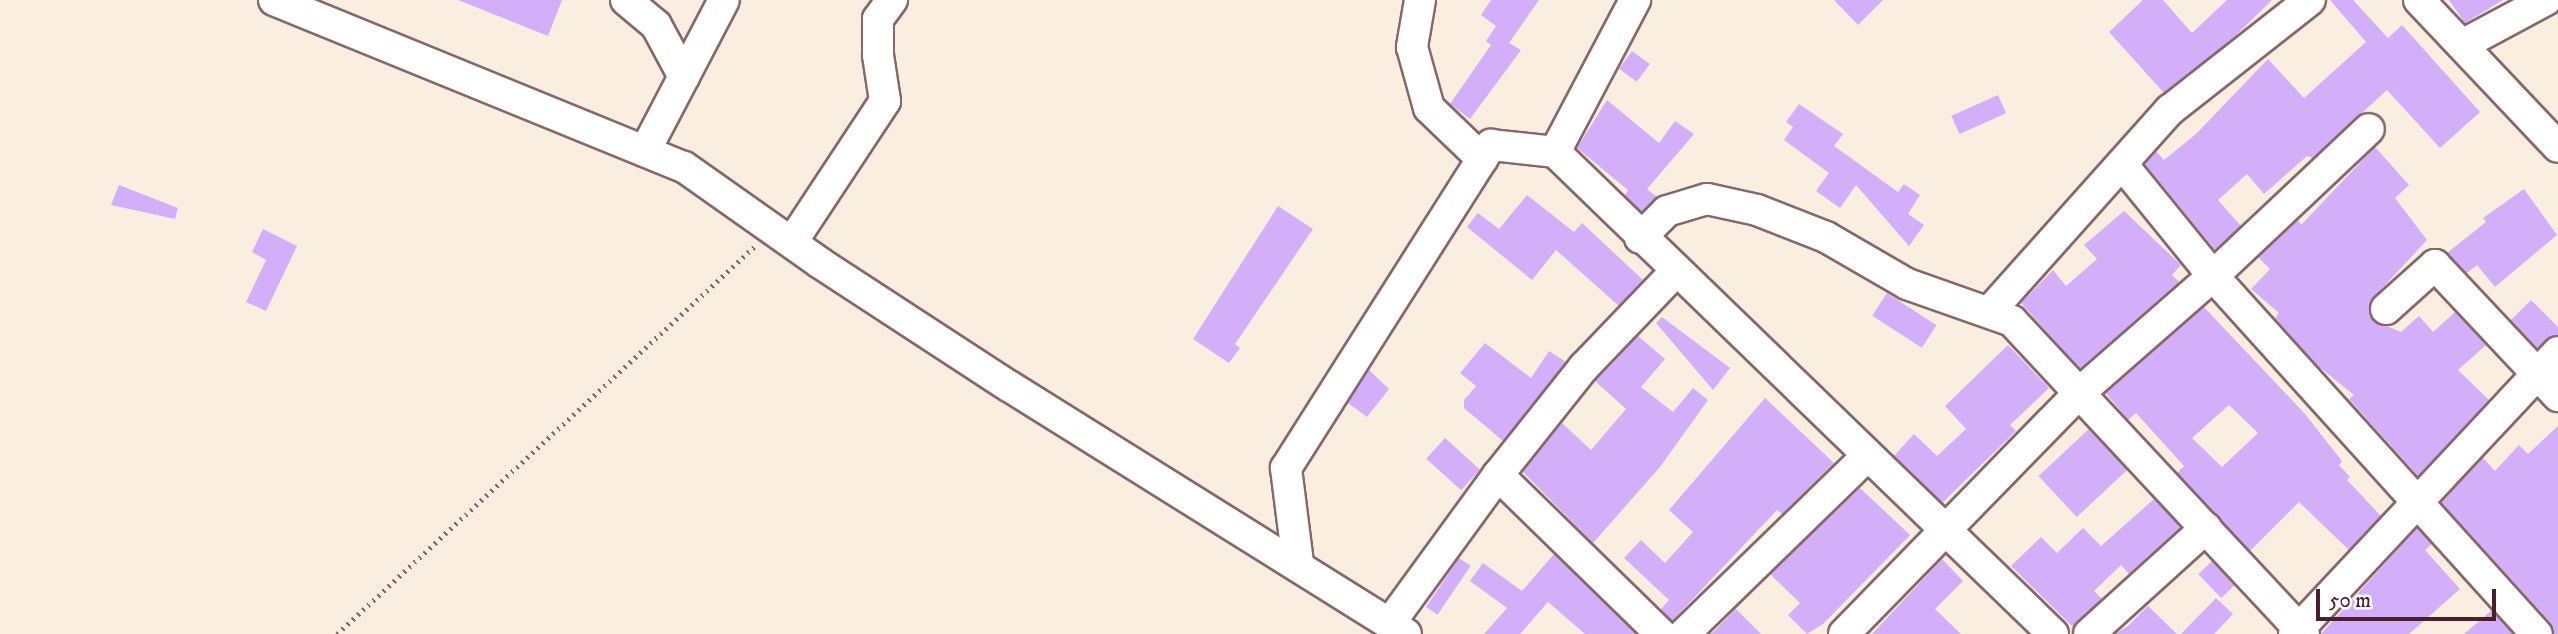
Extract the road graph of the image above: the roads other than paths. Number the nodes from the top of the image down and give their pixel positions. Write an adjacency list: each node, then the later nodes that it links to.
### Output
1 (274, 0): 14 (street)
2 (626, 0): 11 (street)
3 (724, 0): 11 (street)
4 (892, 0): 18 (street)
5 (1420, 0): 16 (street)
6 (1635, 0): 15 (street)
7 (2311, 0): 17 (street)
8 (2418, 0): 10 (street)
9 (2546, 0): 10 (street)
10 (2462, 45): 13 (street)
11 (684, 77): 14 (street)
12 (2369, 129): 21 (street)
13 (2558, 147)
14 (645, 151): 18 (street)
15 (1555, 152): 16 (street); 19 (street)
16 (1482, 159): 32 (street)
17 (2122, 164): 21 (street); 23 (street)
18 (783, 235): 32 (street)
19 (1640, 238): 20 (street); 23 (street)
20 (1676, 271): 27 (street); 28 (street)
21 (2213, 276): 26 (street); 29 (street)
22 (2386, 309): 25 (street)
23 (1990, 311): 26 (street)
24 (2558, 352): 25 (street)
25 (2549, 386): 29 (street)
26 (2078, 394): 30 (street); 31 (street)
27 (1866, 457): 31 (street); 37 (street)
28 (1498, 475): 34 (street); 36 (street)
29 (2420, 504): 35 (street); 41 (street)
30 (2206, 528): 35 (street); 40 (street)
31 (1945, 530): 38 (street); 39 (street)
32 (1298, 563): 34 (street)
33 (2558, 624): 42 (street)
34 (1398, 629)
35 (2299, 632)
36 (1661, 634)
37 (1684, 634)
38 (1844, 634)
39 (2053, 634)
40 (2090, 634)
41 (2537, 634)
42 (2549, 634)

